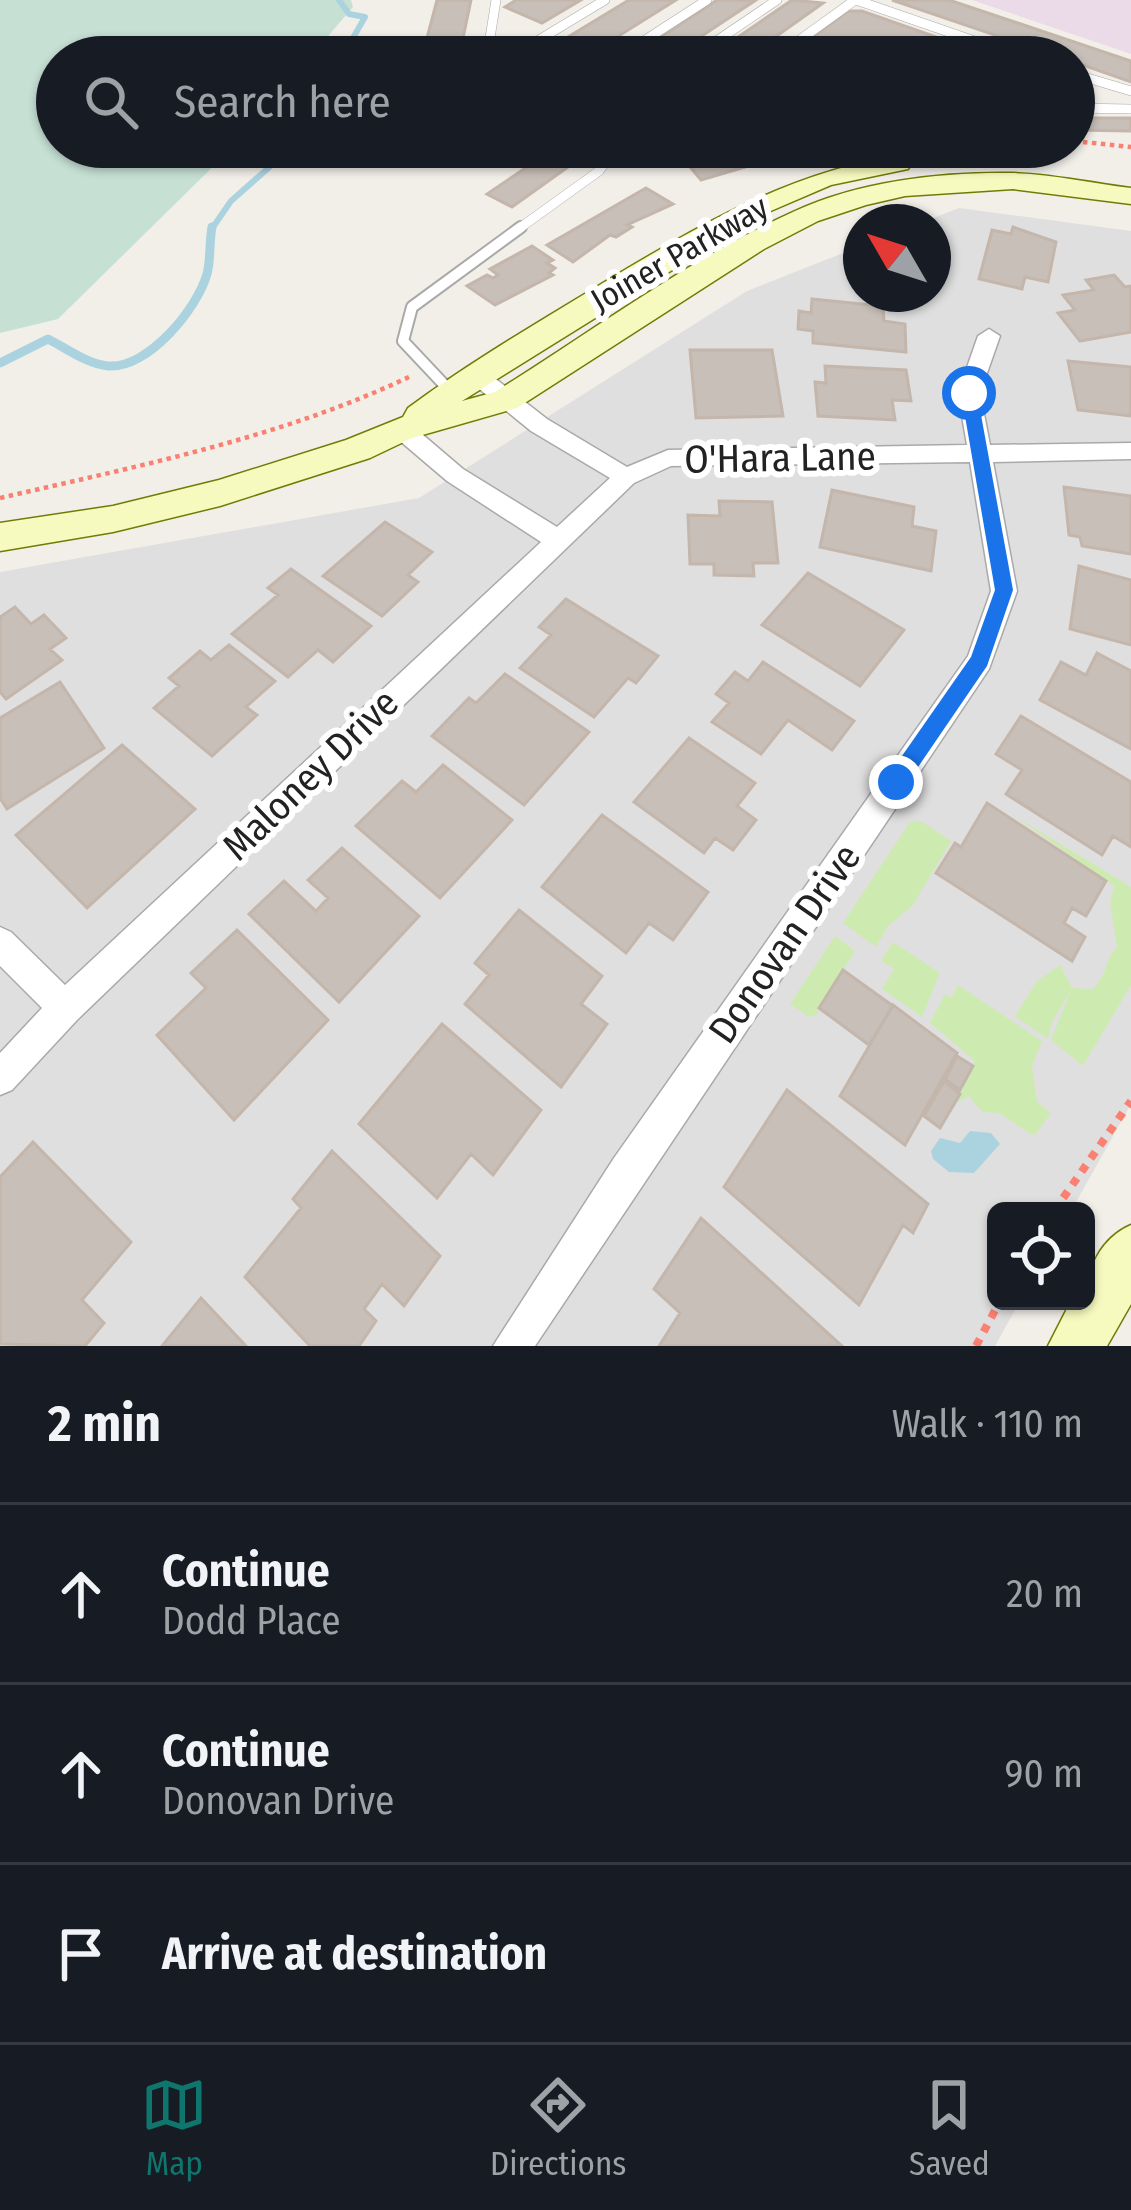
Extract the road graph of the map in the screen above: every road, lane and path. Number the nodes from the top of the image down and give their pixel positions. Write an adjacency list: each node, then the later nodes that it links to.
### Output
1 (496, 0): 6 (lane)
2 (605, 0): 7 (lane)
3 (707, 0): 8 (lane)
4 (777, 0): 9 (lane)
5 (855, 0): 10 (lane); 11 (lane)
6 (490, 36)
7 (545, 36)
8 (651, 36)
9 (724, 36)
10 (805, 36)
11 (960, 36)
12 (1095, 80): 13 (lane)
13 (1131, 91)
14 (1095, 108): 15 (lane)
15 (1131, 109)
16 (1095, 144): 17 (path)
17 (1131, 147)
18 (1095, 164): 21 (street, Joiner Parkway)
19 (601, 168): 24 (lane)
20 (888, 168): 25 (street, Joiner Parkway)
21 (1131, 169)
22 (1131, 196): 26 (street, Joiner Parkway)
23 (989, 335): 29 (street, Donovan Drive)
24 (427, 369): 25 (lane); 31 (path)
25 (463, 383): 26 (street); 27 (street, Joiner Parkway)
26 (506, 400): 27 (street, Joiner Parkway); 30 (street)
27 (401, 430): 32 (street, Joiner Parkway); 33 (street)
28 (1131, 451): 29 (street, O'Hara Lane)
29 (978, 453): 30 (street, O'Hara Lane); 41 (street, Donovan Drive)
30 (626, 477): 33 (street, Maloney Drive)
31 (0, 498)
32 (0, 537)
33 (556, 538): 35 (street, Maloney Drive)
34 (0, 943): 35 (street)
35 (65, 1008): 36 (street, Maloney Drive)
36 (0, 1078)
37 (1131, 1101): 38 (path)
38 (1060, 1202)
39 (1131, 1252): 43 (street)
40 (995, 1310): 42 (path)
41 (512, 1346)
42 (976, 1346)
43 (1076, 1346)

